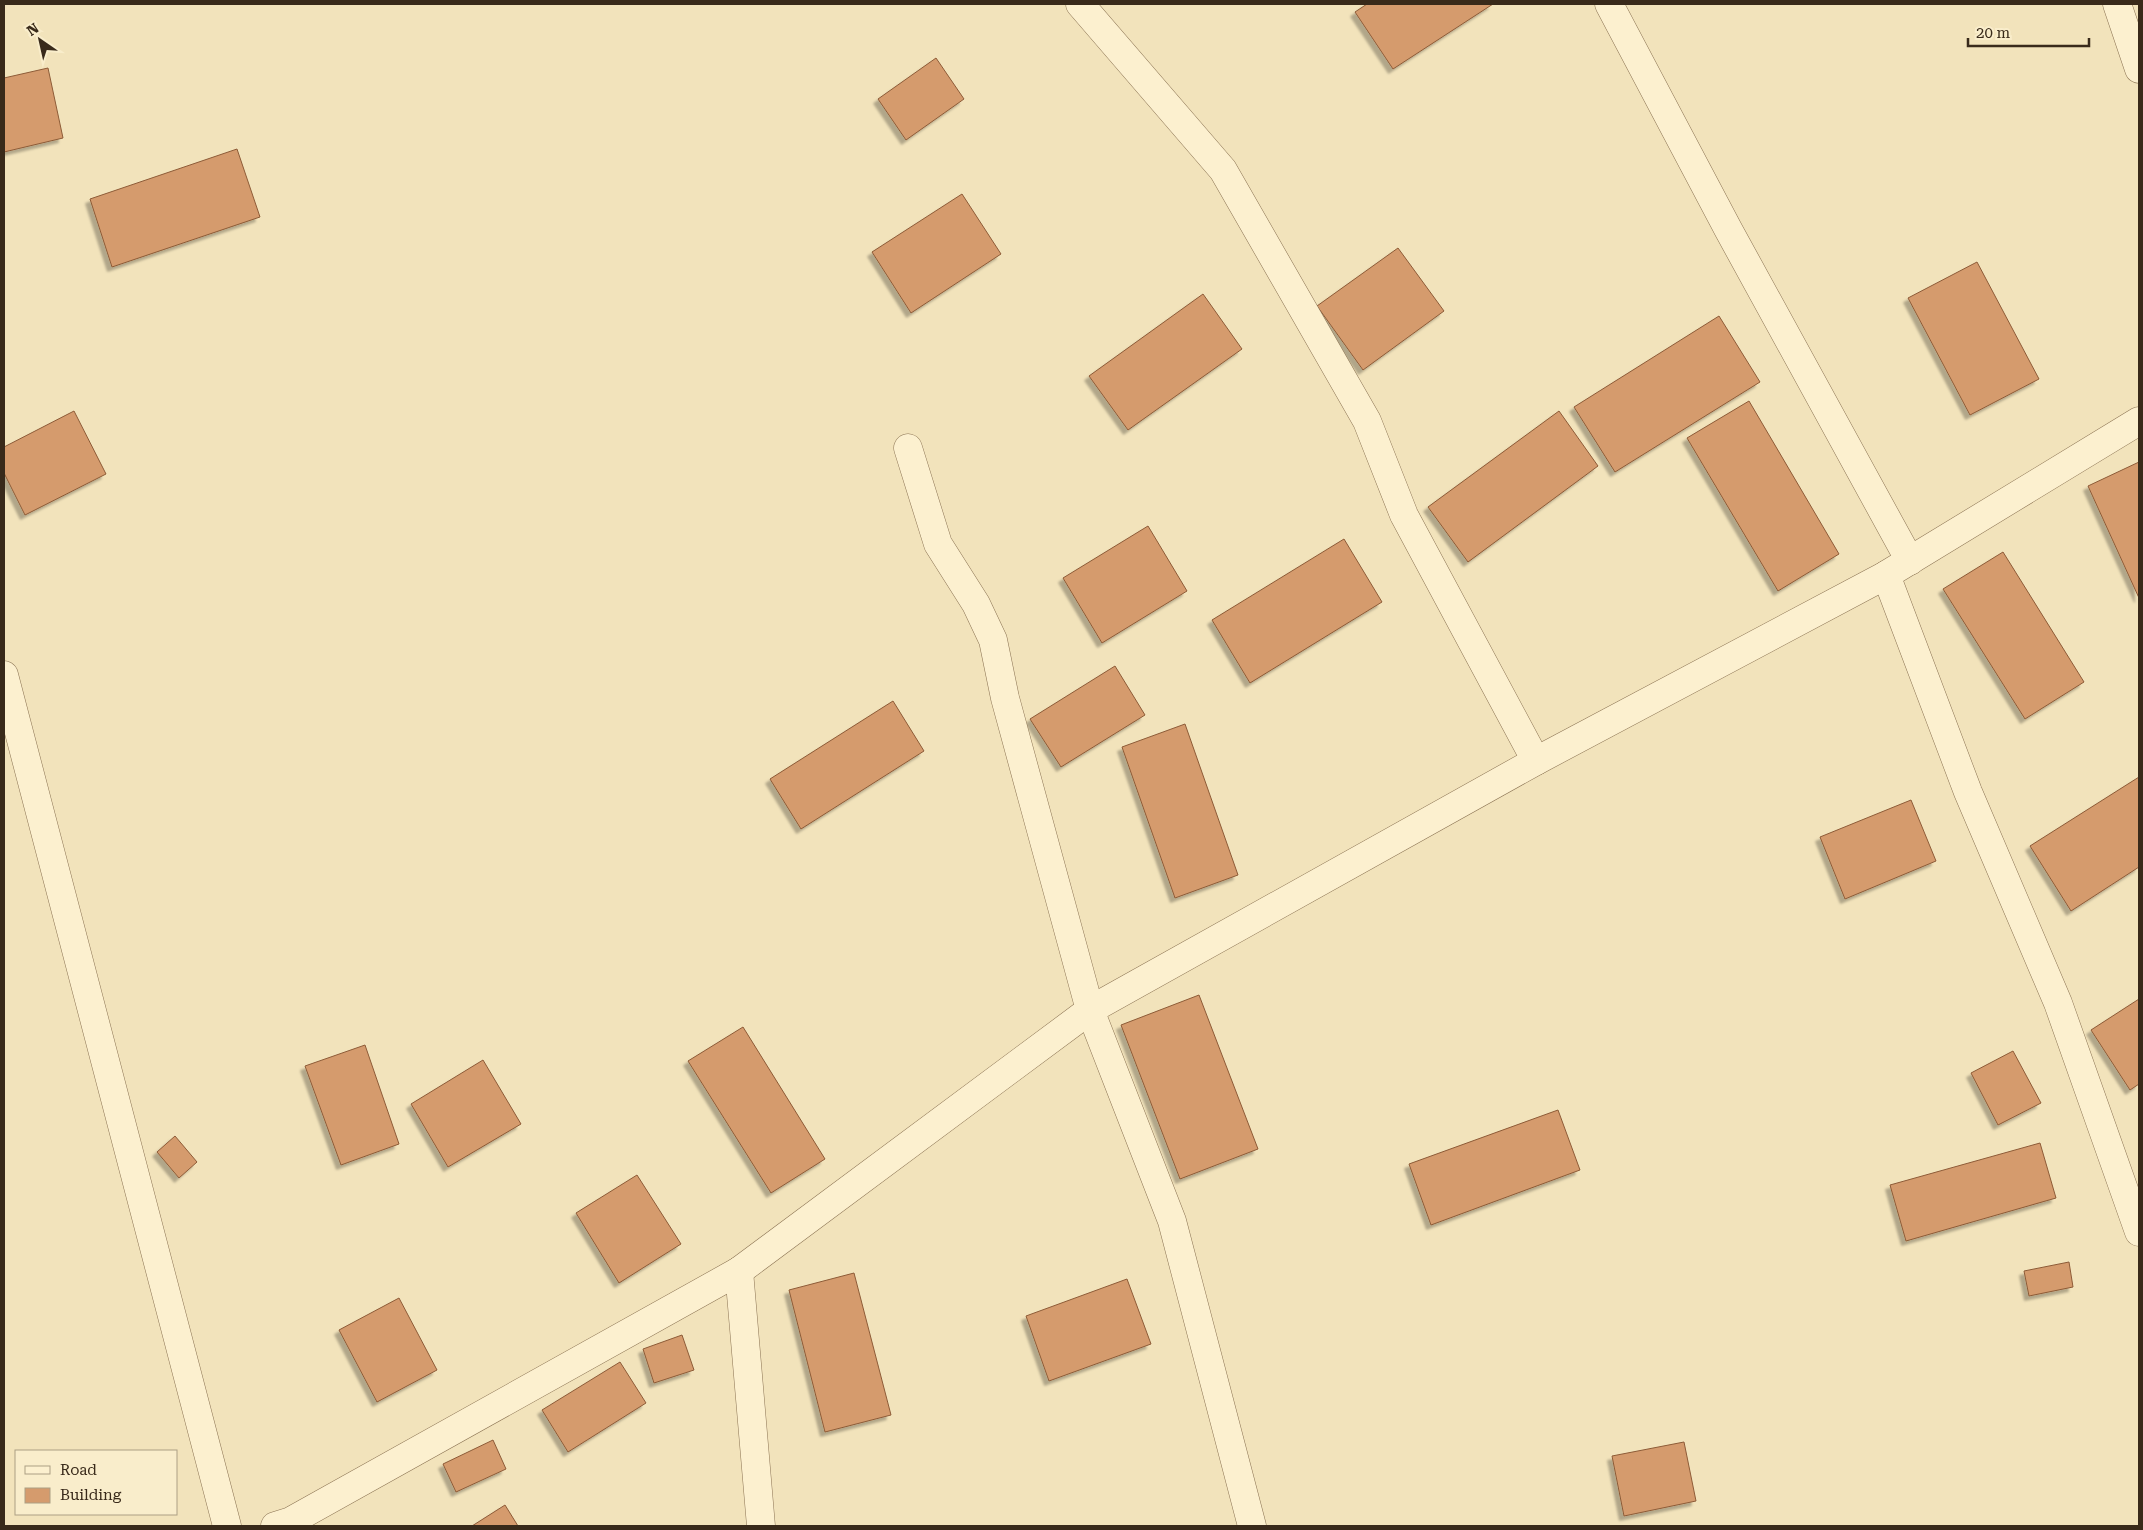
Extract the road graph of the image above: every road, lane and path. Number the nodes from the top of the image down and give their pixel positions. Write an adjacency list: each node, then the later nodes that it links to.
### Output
1 (1080, 4): 10 (street)
2 (1610, 4): 7 (street)
3 (2117, 4): 4 (street)
4 (2139, 69)
5 (2139, 421): 7 (street)
6 (908, 448): 11 (street)
7 (1910, 561): 8 (street)
8 (1886, 575): 10 (street); 12 (street)
9 (4, 676): 15 (street)
10 (1536, 760): 11 (street)
11 (1090, 1010): 13 (street); 17 (street)
12 (2139, 1232)
13 (739, 1270): 14 (street); 16 (street)
14 (287, 1524)
15 (228, 1526)
16 (761, 1526)
17 (1252, 1526)

